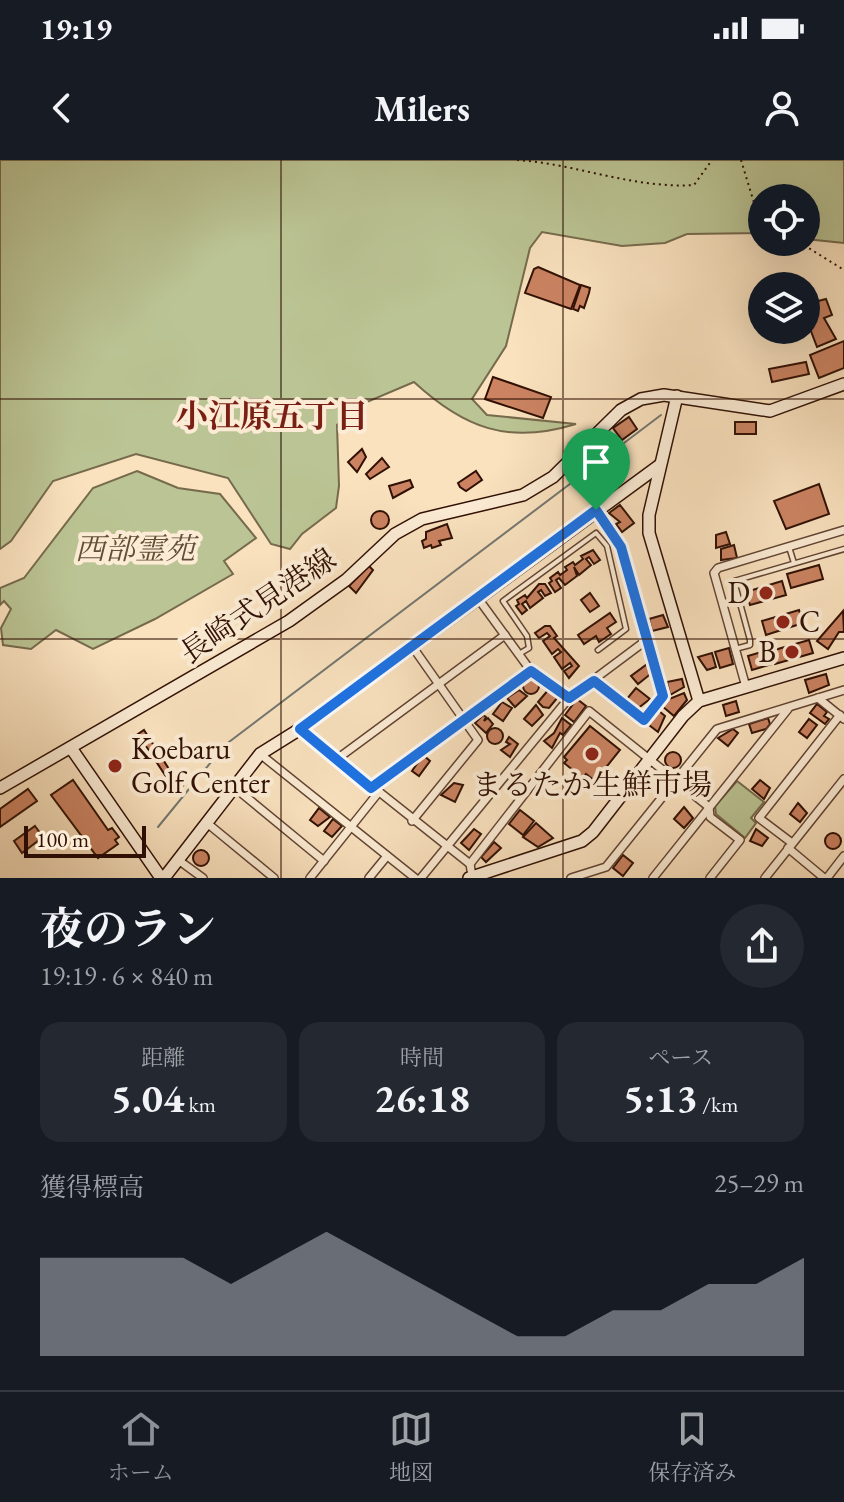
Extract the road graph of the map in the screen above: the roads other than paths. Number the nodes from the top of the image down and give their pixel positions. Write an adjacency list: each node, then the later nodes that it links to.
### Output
1 (844, 384): 2 (street, 長崎式見港線)
2 (677, 396): 3 (street); 29 (street, 長崎式見港線)
3 (660, 465): 4 (street); 24 (street)
4 (596, 510): 9 (street); 11 (street)
5 (844, 530): 6 (street)
6 (789, 547): 8 (lane); 13 (street)
7 (844, 549): 8 (lane)
8 (794, 563): 13 (lane)
9 (477, 596): 10 (street); 12 (street)
10 (505, 635): 15 (street); 19 (street)
11 (648, 639): 18 (street); 18 (street)
12 (412, 646): 19 (street); 28 (street)
13 (735, 649): 20 (street)
14 (598, 650): 15 (lane)
15 (519, 654): 17 (street)
16 (844, 658): 20 (street)
17 (531, 671): 22 (street); 27 (street)
18 (594, 681): 22 (street)
19 (438, 685): 27 (street); 31 (street)
20 (746, 687): 24 (street)
21 (844, 690): 23 (street)
22 (569, 698): 43 (street)
23 (818, 698): 25 (street); 26 (street)
24 (699, 701): 32 (street)
25 (790, 707): 33 (street); 38 (street)
26 (842, 717): 42 (street)
27 (465, 720): 37 (street); 39 (street)
28 (300, 729): 30 (street); 31 (street)
29 (71, 748): 36 (street, 長崎式見港線); 50 (street)
30 (260, 754): 35 (street); 41 (street)
31 (337, 759): 37 (street)
32 (651, 760): 33 (street); 48 (street); 48 (street)
33 (676, 779): 38 (street); 49 (street)
34 (844, 779): 42 (street)
35 (234, 787): 40 (street); 47 (street)
36 (0, 788)
37 (375, 791): 39 (street); 41 (street)
38 (709, 807): 58 (street); 59 (street)
39 (412, 821): 43 (street)
40 (207, 823): 46 (street); 52 (street)
41 (352, 828): 44 (street); 47 (street)
42 (790, 846): 60 (street); 61 (street)
43 (448, 848): 48 (street); 56 (street)
44 (387, 856): 54 (street); 55 (street)
45 (844, 856): 61 (street)
46 (177, 859): 50 (street); 51 (street)
47 (324, 861): 53 (street)
48 (470, 873)
49 (584, 876): 57 (street)
50 (162, 878)
51 (203, 878)
52 (274, 878)
53 (310, 878)
54 (369, 878)
55 (415, 878)
56 (421, 878)
57 (571, 878)
58 (653, 878)
59 (710, 878)
60 (765, 878)
61 (826, 878)

